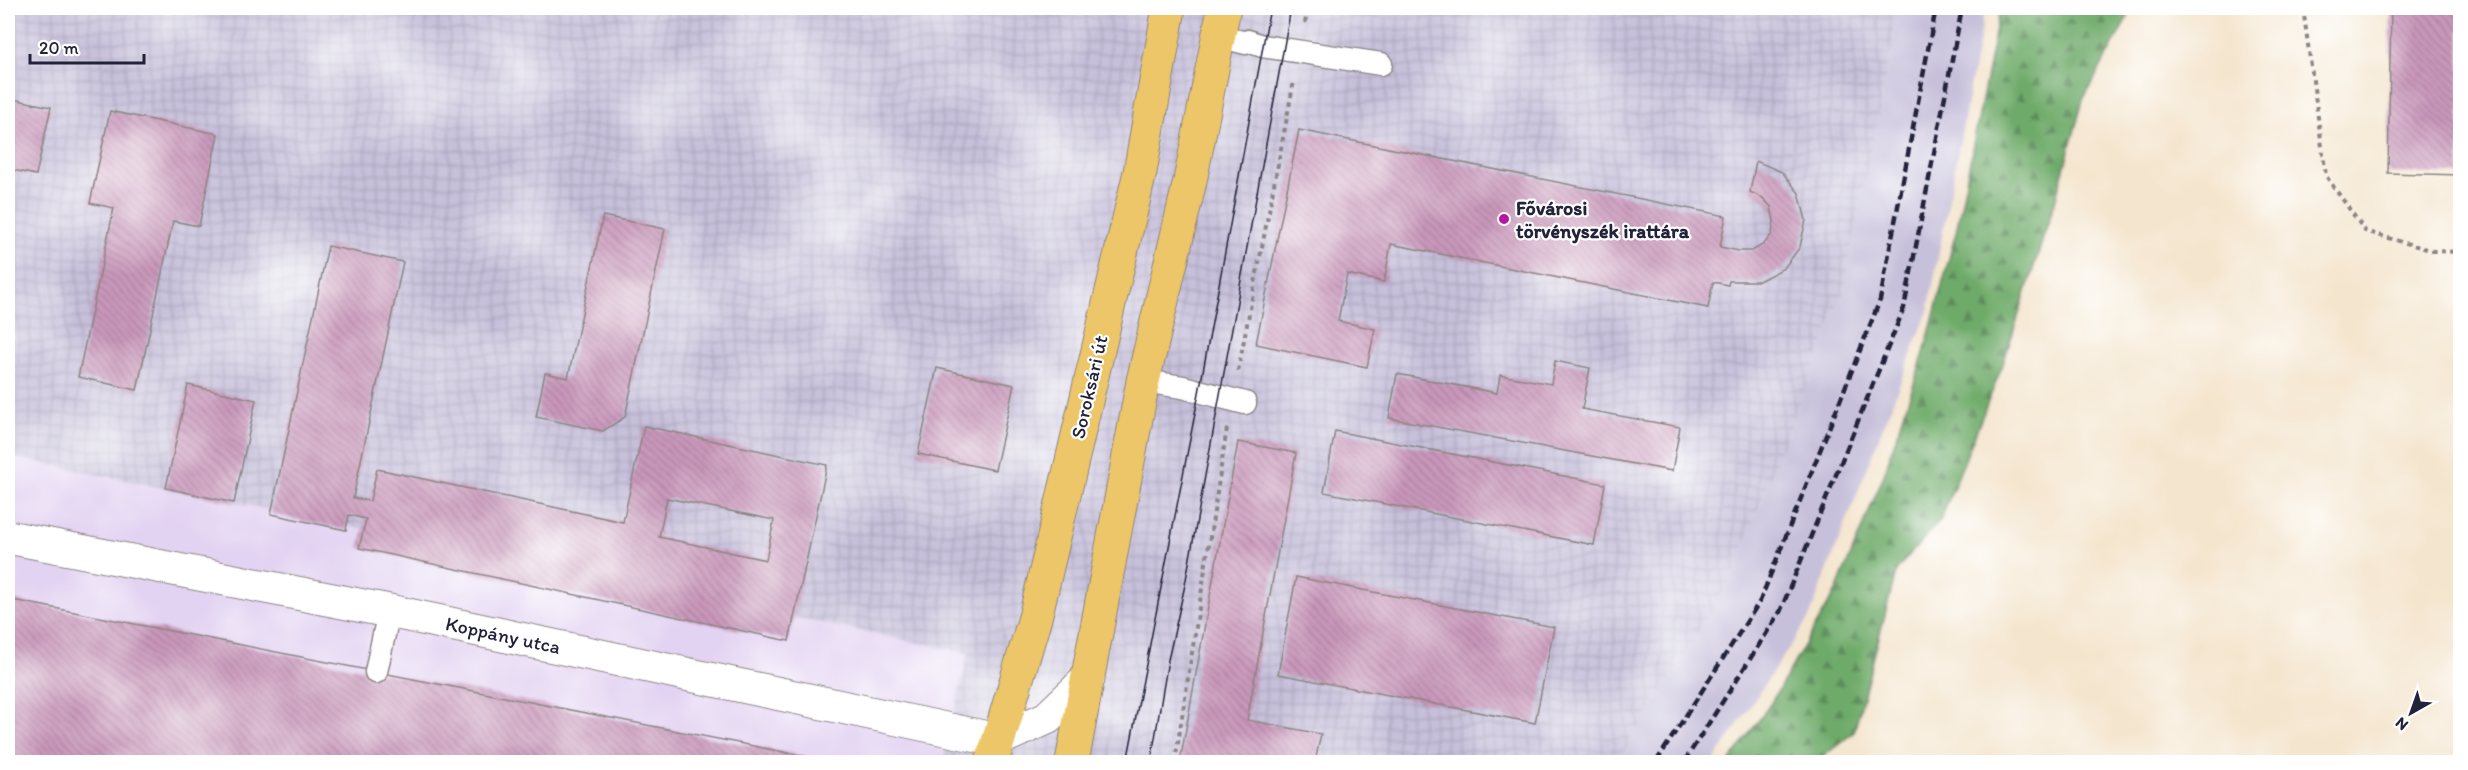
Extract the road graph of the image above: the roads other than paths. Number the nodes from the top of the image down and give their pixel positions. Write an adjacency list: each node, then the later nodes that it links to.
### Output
1 (1169, 8): 10 (main road, Soroksári út)
2 (1221, 22): 3 (lane); 4 (main road)
3 (1381, 64)
4 (1143, 381): 5 (lane); 9 (main road)
5 (1239, 401)
6 (8, 537): 7 (street, Koppány utca)
7 (389, 611): 8 (lane); 10 (street, Koppány utca)
8 (376, 672)
9 (1088, 679): 10 (street); 11 (main road)
10 (1000, 755)
11 (1072, 762)

